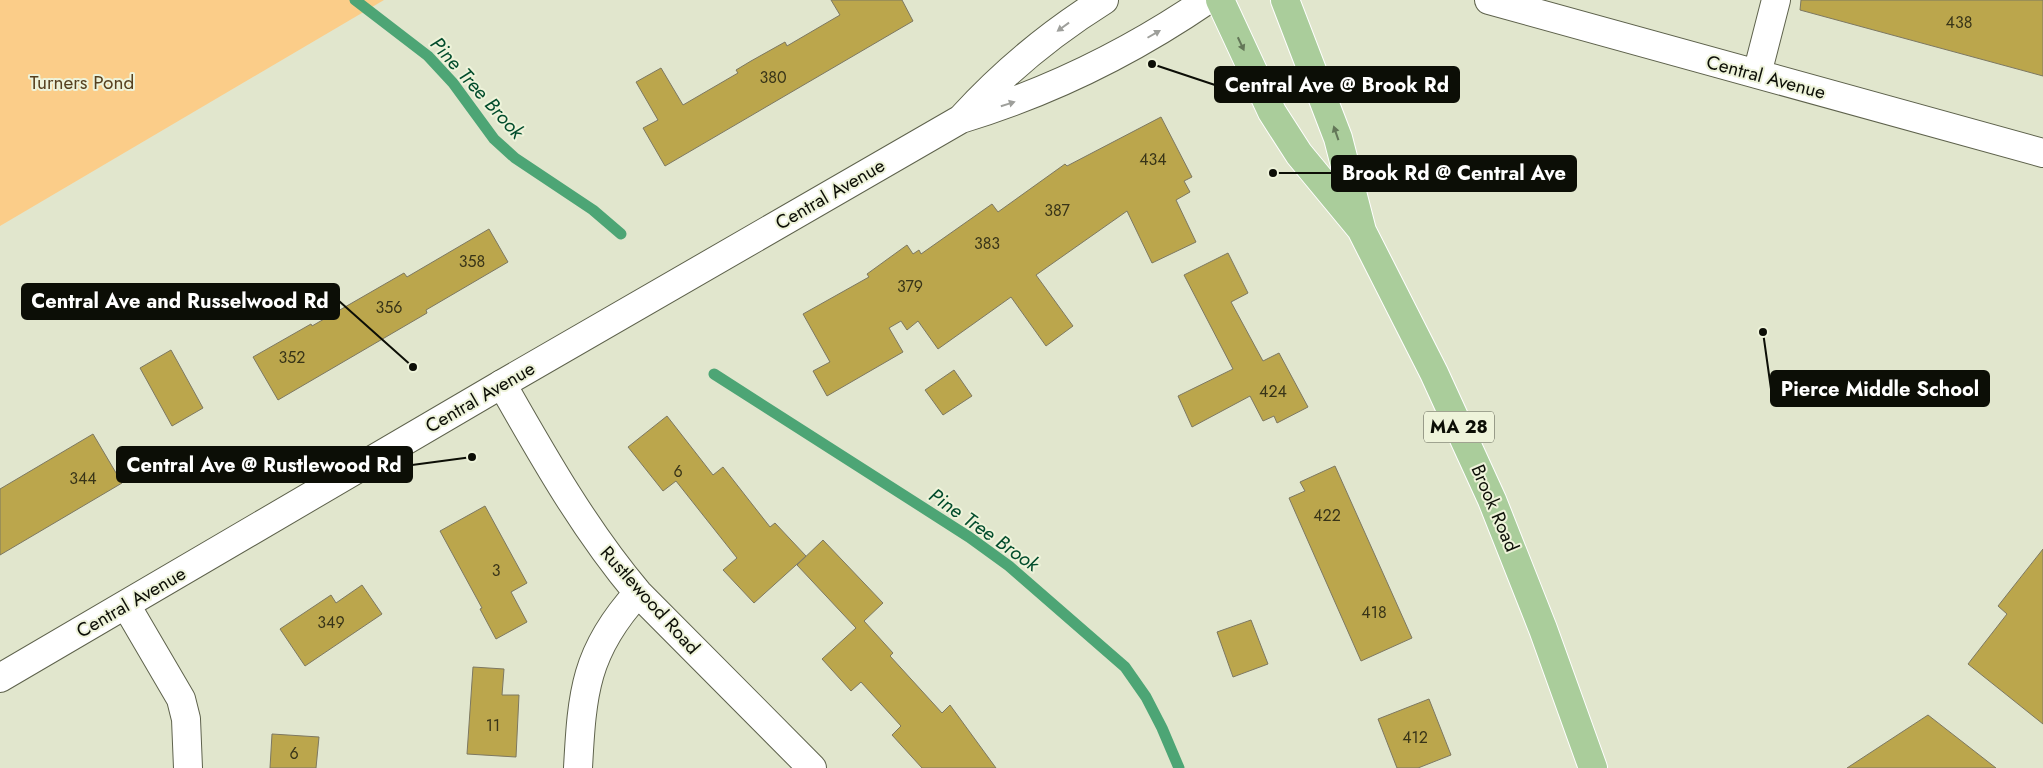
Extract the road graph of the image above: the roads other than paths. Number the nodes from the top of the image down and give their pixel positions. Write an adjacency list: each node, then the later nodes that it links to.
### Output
1 (1104, 0): 8 (street, Central Avenue, one-way to 8)
2 (1207, 0): 8 (street, Central Avenue, one-way to 2)
3 (1220, 0): 10 (main road, Brook Road / MA 28, one-way to 10)
4 (1285, 0): 10 (main road, Brook Road / MA 28, one-way to 4)
5 (1489, 0): 7 (street, Central Avenue)
6 (1776, 0): 7 (street)
7 (1757, 74): 9 (street, Central Avenue)
8 (961, 119): 11 (street, Central Avenue)
9 (2043, 154)
10 (1362, 231): 18 (main road, Brook Road / MA 28)
11 (502, 384): 12 (street, Rustlewood Road); 13 (street, Central Avenue)
12 (638, 593): 16 (street); 17 (street, Rustlewood Road)
13 (126, 605): 14 (street, Central Avenue); 15 (street)
14 (0, 678)
15 (188, 768)
16 (578, 768)
17 (812, 768)
18 (1593, 768)

